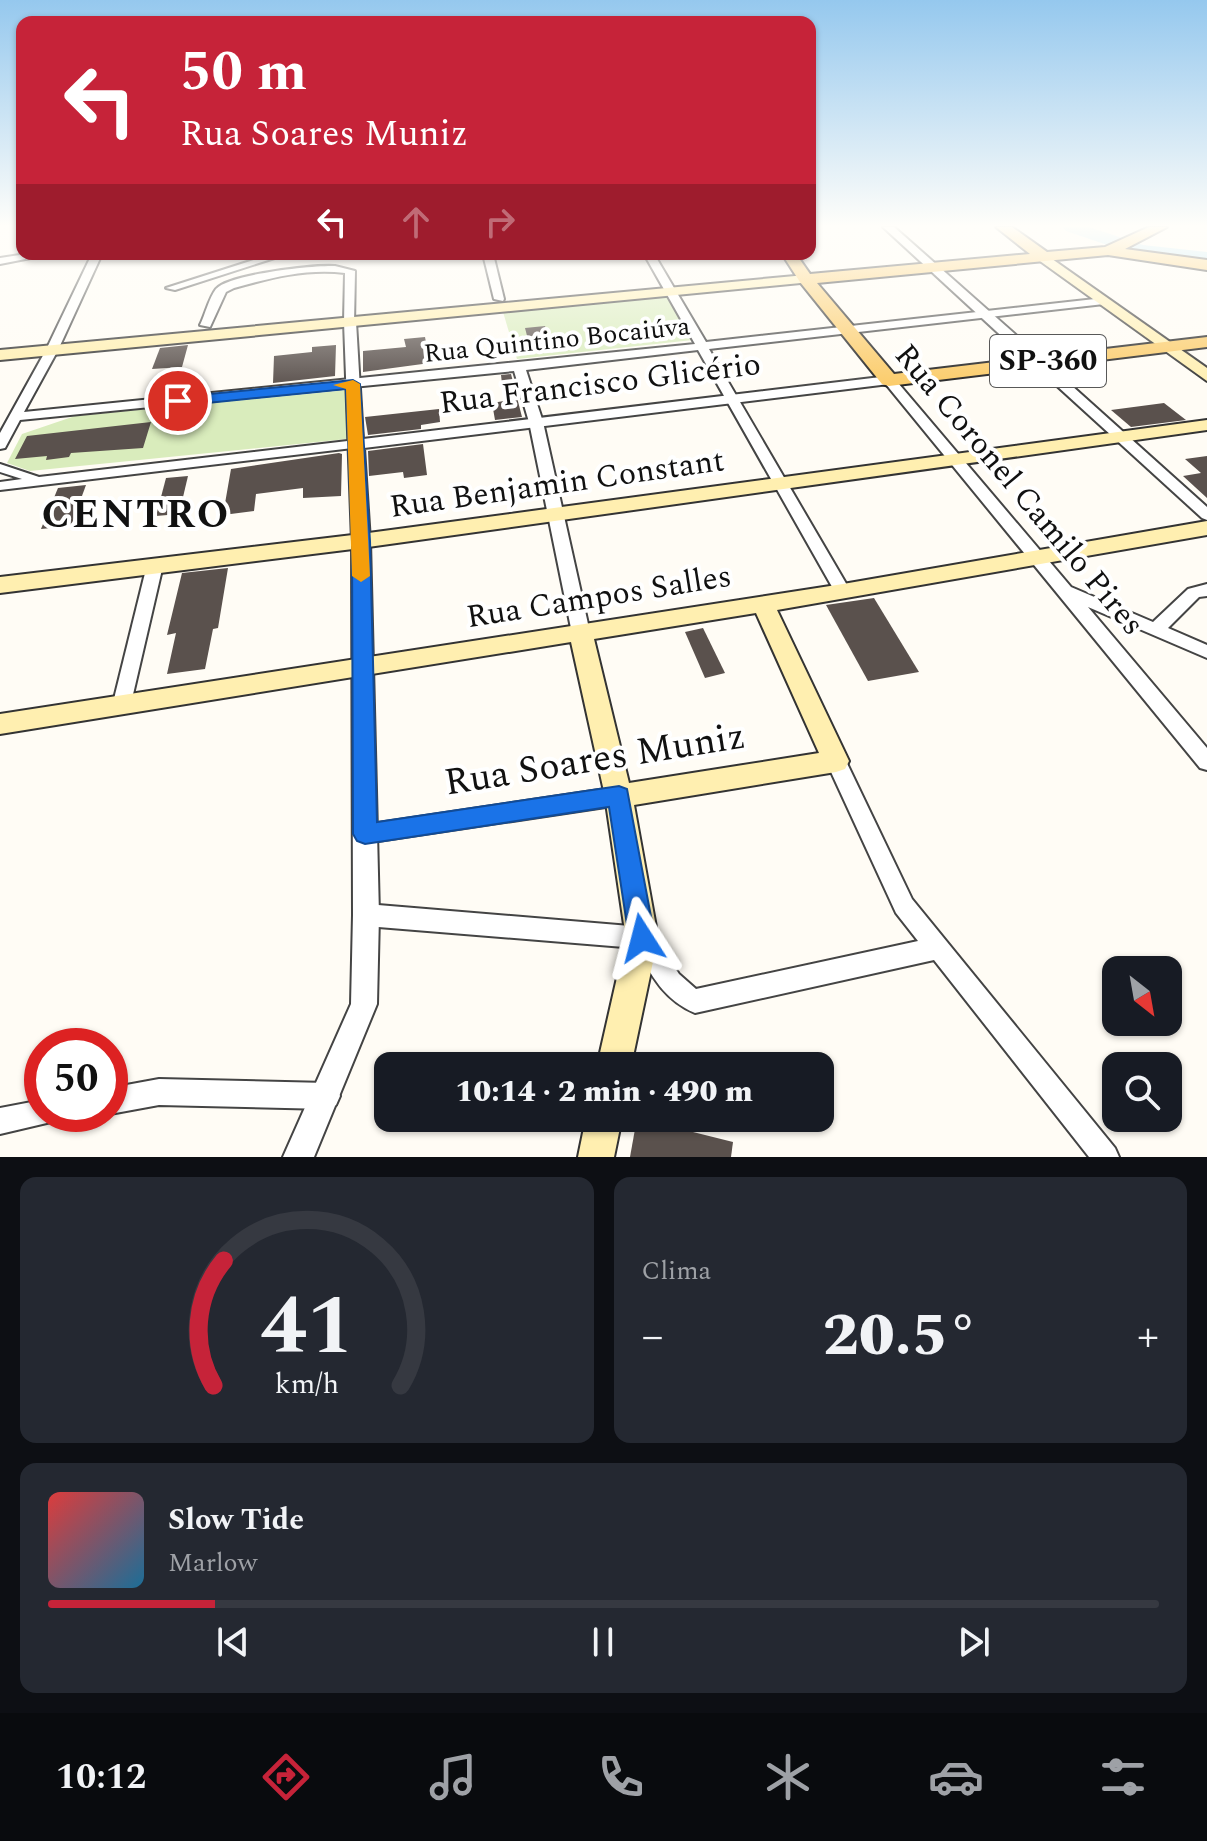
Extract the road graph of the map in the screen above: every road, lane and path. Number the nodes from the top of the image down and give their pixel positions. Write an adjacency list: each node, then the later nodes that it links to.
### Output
1 (84, 281): 22 (street)
2 (194, 281): 11 (street)
3 (251, 281): 17 (street)
4 (350, 281): 16 (street)
5 (495, 281): 13 (street)
6 (665, 281): 12 (street)
7 (785, 281): 12 (main road)
8 (808, 281): 18 (main road, Rua Coronel Camilo Pires)
9 (947, 281): 15 (street)
10 (1077, 281): 14 (main road)
11 (171, 288)
12 (672, 292): 16 (main road); 20 (street)
13 (499, 299)
14 (1104, 301): 15 (street, Rua Quintino Bocaiúva); 21 (main road)
15 (984, 314): 18 (street, Rua Quintino Bocaiúva); 24 (street)
16 (350, 322): 22 (main road); 28 (street)
17 (206, 325)
18 (847, 330): 20 (street, Rua Quintino Bocaiúva); 27 (main road, Rua Coronel Camilo Pires)
19 (1207, 342): 21 (main road, Rua Francisco Glicério / SP-360)
20 (704, 346): 25 (street, Rua Quintino Bocaiúva); 29 (street)
21 (1167, 347): 24 (main road, Rua Francisco Glicério / SP-360); 26 (main road)
22 (52, 350): 23 (main road); 31 (street)
23 (0, 355)
24 (1038, 362): 27 (main road, Rua Francisco Glicério / SP-360); 34 (street)
25 (519, 367): 28 (street, Rua Quintino Bocaiúva); 32 (street)
26 (1207, 376)
27 (889, 380): 29 (street, Rua Francisco Glicério); 37 (street, Rua Coronel Camilo Pires)
28 (353, 384): 30 (street, Rua Quintino Bocaiúva); 36 (street)
29 (731, 399): 32 (street, Rua Francisco Glicério); 40 (street)
30 (61, 413): 31 (street, Rua Quintino Bocaiúva); 35 (street)
31 (15, 417): 35 (street)
32 (536, 422): 36 (street, Rua Francisco Glicério); 42 (street)
33 (1207, 425): 34 (main road, Rua Benjamin Constant)
34 (1121, 437): 37 (main road, Rua Benjamin Constant); 43 (street)
35 (2, 442)
36 (356, 444): 39 (street, Rua Francisco Glicério); 45 (street)
37 (955, 460): 40 (main road, Rua Benjamin Constant); 46 (street, Rua Coronel Camilo Pires)
38 (0, 468): 39 (street)
39 (45, 481): 41 (street, Rua Francisco Glicério)
40 (780, 484): 42 (main road, Rua Benjamin Constant); 51 (street)
41 (0, 486)
42 (557, 514): 45 (main road, Rua Benjamin Constant); 54 (street)
43 (1207, 515)
44 (1207, 528): 46 (main road, Rua Campos Salles)
45 (361, 541): 47 (main road, Rua Benjamin Constant); 56 (street)
46 (1038, 558): 49 (street, Rua Coronel Camilo Pires); 51 (main road, Rua Campos Salles)
47 (155, 565): 48 (main road, Rua Benjamin Constant); 57 (street)
48 (0, 585)
49 (1063, 589): 53 (street); 60 (street, Rua Coronel Camilo Pires)
50 (1207, 590): 53 (street)
51 (843, 592): 52 (main road, Rua Campos Salles)
52 (763, 604): 54 (main road, Rua Campos Salles); 59 (main road)
53 (1155, 630): 55 (street)
54 (581, 633): 56 (main road, Rua Campos Salles); 61 (main road)
55 (1207, 652)
56 (362, 666): 57 (main road, Rua Campos Salles); 62 (street)
57 (122, 703): 58 (main road, Rua Campos Salles)
58 (0, 724)
59 (836, 761): 61 (main road, Rua Soares Muniz); 65 (street)
60 (1207, 762)
61 (619, 796): 62 (street, Rua Soares Muniz); 64 (main road)
62 (365, 834): 63 (street)
63 (366, 915): 64 (street); 67 (street)
64 (642, 938): 65 (street); 66 (main road)
65 (935, 949): 74 (street)
66 (617, 1052)
67 (327, 1096): 68 (street); 72 (street)
68 (128, 1098)
69 (24, 1116): 70 (street)
70 (0, 1121)
71 (601, 1132): 73 (main road)
72 (298, 1157)
73 (596, 1157)
74 (1106, 1157)

